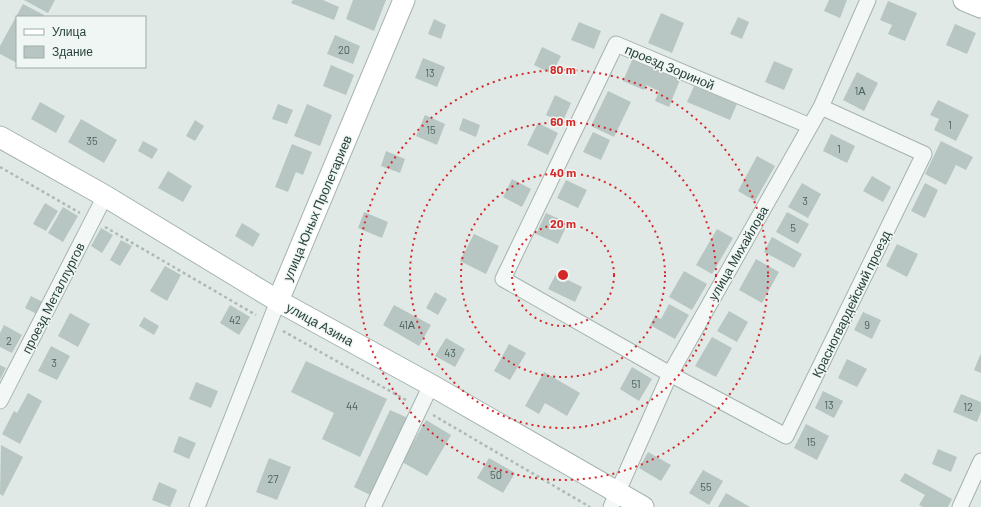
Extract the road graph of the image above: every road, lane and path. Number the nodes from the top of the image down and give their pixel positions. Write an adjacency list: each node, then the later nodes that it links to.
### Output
1 (404, 0): 11 (main road, улица Юных Пролетариев)
2 (868, 0): 5 (street, улица Михайлова)
3 (964, 0): 4 (main road)
4 (981, 7)
5 (821, 107): 6 (street, улица Михайлова); 13 (street, Красногвардейский проезд)
6 (810, 126): 13 (street, улица Михайлова); 13 (street, проезд Зориной)
7 (0, 137): 9 (main road, улица Азина)
8 (0, 167): 10 (path)
9 (105, 196): 10 (street, проезд Металлургов); 11 (main road, улица Азина)
10 (93, 220): 12 (path); 15 (street, проезд Металлургов)
11 (278, 301): 12 (street, улица Юных Пролетариев); 14 (main road, улица Азина)
12 (269, 323): 16 (path); 19 (street, улица Юных Пролетариев)
13 (670, 374): 18 (street, улица Михайлова)
14 (431, 385): 16 (street); 18 (main road, улица Азина)
15 (0, 401)
16 (420, 408): 20 (street); 21 (path)
17 (981, 461): 23 (street)
18 (615, 500): 22 (main road, улица Азина)
19 (198, 507)
20 (373, 507)
21 (590, 507)
22 (643, 507)
23 (960, 507)

